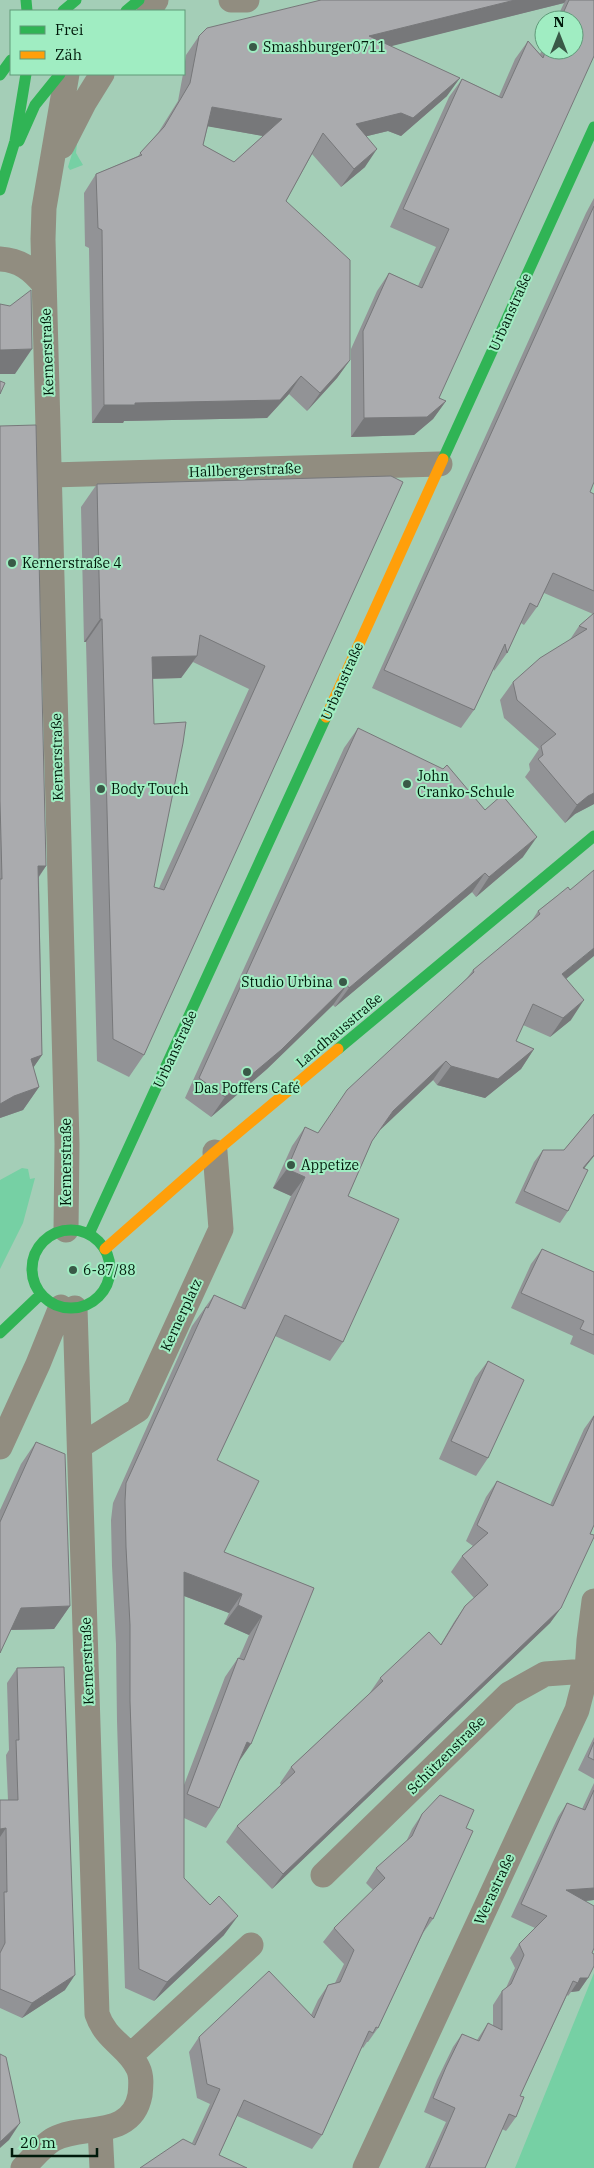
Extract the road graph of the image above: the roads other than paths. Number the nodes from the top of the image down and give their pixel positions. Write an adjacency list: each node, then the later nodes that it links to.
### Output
1 (78, 0): 5 (street)
2 (138, 0): 6 (street)
3 (231, 0): 4 (street)
4 (247, 0)
5 (64, 10)
6 (127, 10)
7 (10, 61): 8 (street)
8 (0, 75)
9 (26, 75): 14 (street)
10 (59, 75): 14 (street)
11 (66, 75): 15 (street, Kernerstraße)
12 (101, 75): 15 (street, Kernerstraße)
13 (594, 127): 19 (street, Urbanstraße)
14 (8, 168): 16 (street)
15 (49, 175): 18 (street, Kernerstraße)
16 (0, 190)
17 (0, 259): 18 (street)
18 (44, 284): 20 (street, Kernerstraße)
19 (440, 464): 20 (street, Hallbergerstraße); 23 (street, Urbanstraße)
20 (51, 475): 23 (street, Kernerstraße)
21 (594, 836): 22 (street, Landhausstraße)
22 (215, 1152): 24 (street, Landhausstraße); 28 (street, Kernerplatz)
23 (77, 1232): 24 (street); 25 (street)
24 (105, 1249): 26 (street)
25 (40, 1295): 26 (street); 27 (street)
26 (68, 1308): 28 (street, Kernerstraße); 29 (street)
27 (0, 1333)
28 (80, 1446): 35 (street, Kernerstraße)
29 (0, 1447)
30 (594, 1601): 31 (street, Werastraße)
31 (591, 1637): 32 (street, Werastraße)
32 (587, 1672): 33 (street, Schützenstraße); 39 (street, Werastraße)
33 (324, 1875)
34 (250, 1945): 35 (street)
35 (130, 2056): 36 (street)
36 (100, 2129): 37 (street); 38 (street)
37 (23, 2168)
38 (102, 2168)
39 (365, 2168)

